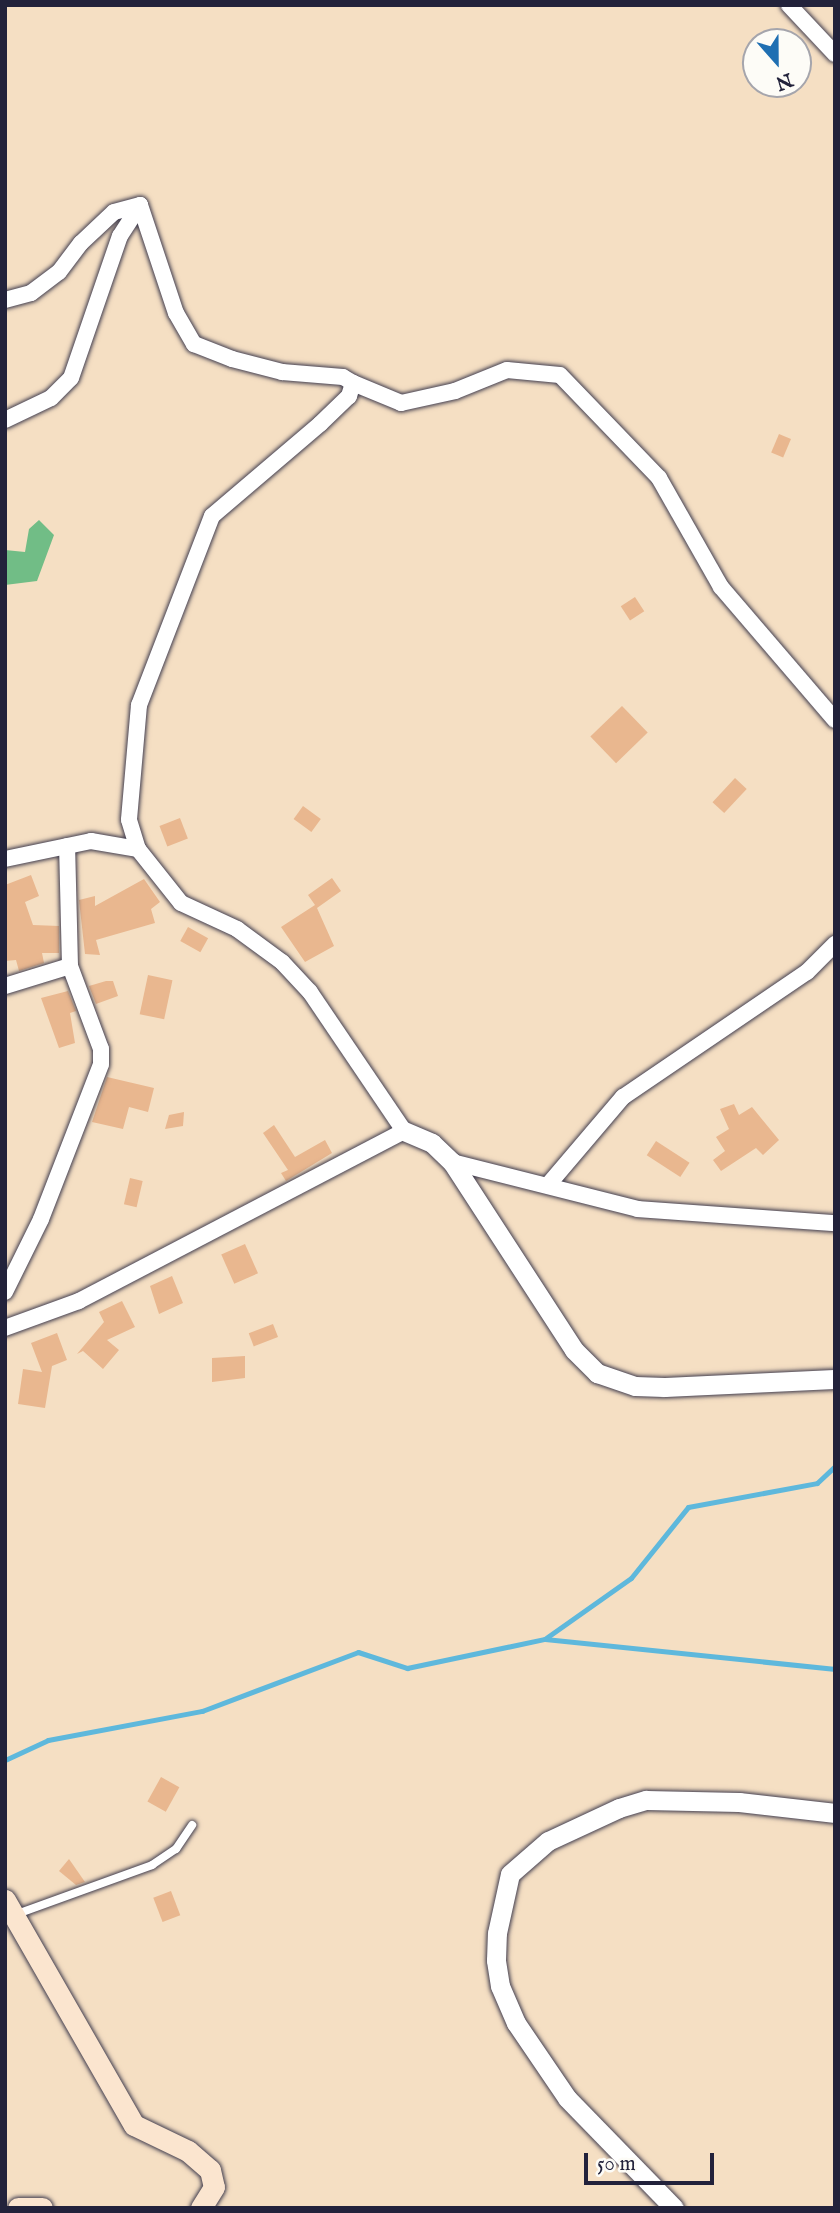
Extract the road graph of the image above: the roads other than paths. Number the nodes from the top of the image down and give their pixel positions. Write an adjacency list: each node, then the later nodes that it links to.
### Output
1 (789, 5): 2 (street)
2 (835, 54)
3 (140, 205): 4 (street); 5 (street); 6 (street)
4 (5, 300)
5 (353, 383): 7 (street); 9 (street)
6 (5, 420)
7 (835, 720)
8 (67, 846): 9 (street); 10 (street); 12 (street)
9 (138, 849): 14 (street)
10 (5, 859)
11 (835, 944): 16 (street)
12 (70, 966): 13 (street); 18 (street)
13 (5, 986)
14 (404, 1131): 15 (street); 19 (street)
15 (452, 1161): 16 (street); 20 (street)
16 (548, 1185): 17 (street)
17 (835, 1223)
18 (5, 1292)
19 (5, 1328)
20 (835, 1378)
21 (835, 1813): 27 (street)
22 (192, 1825): 23 (lane)
23 (11, 1907): 26 (main road)
24 (18, 2208): 25 (main road)
25 (42, 2208)
26 (201, 2208)
27 (674, 2208)

